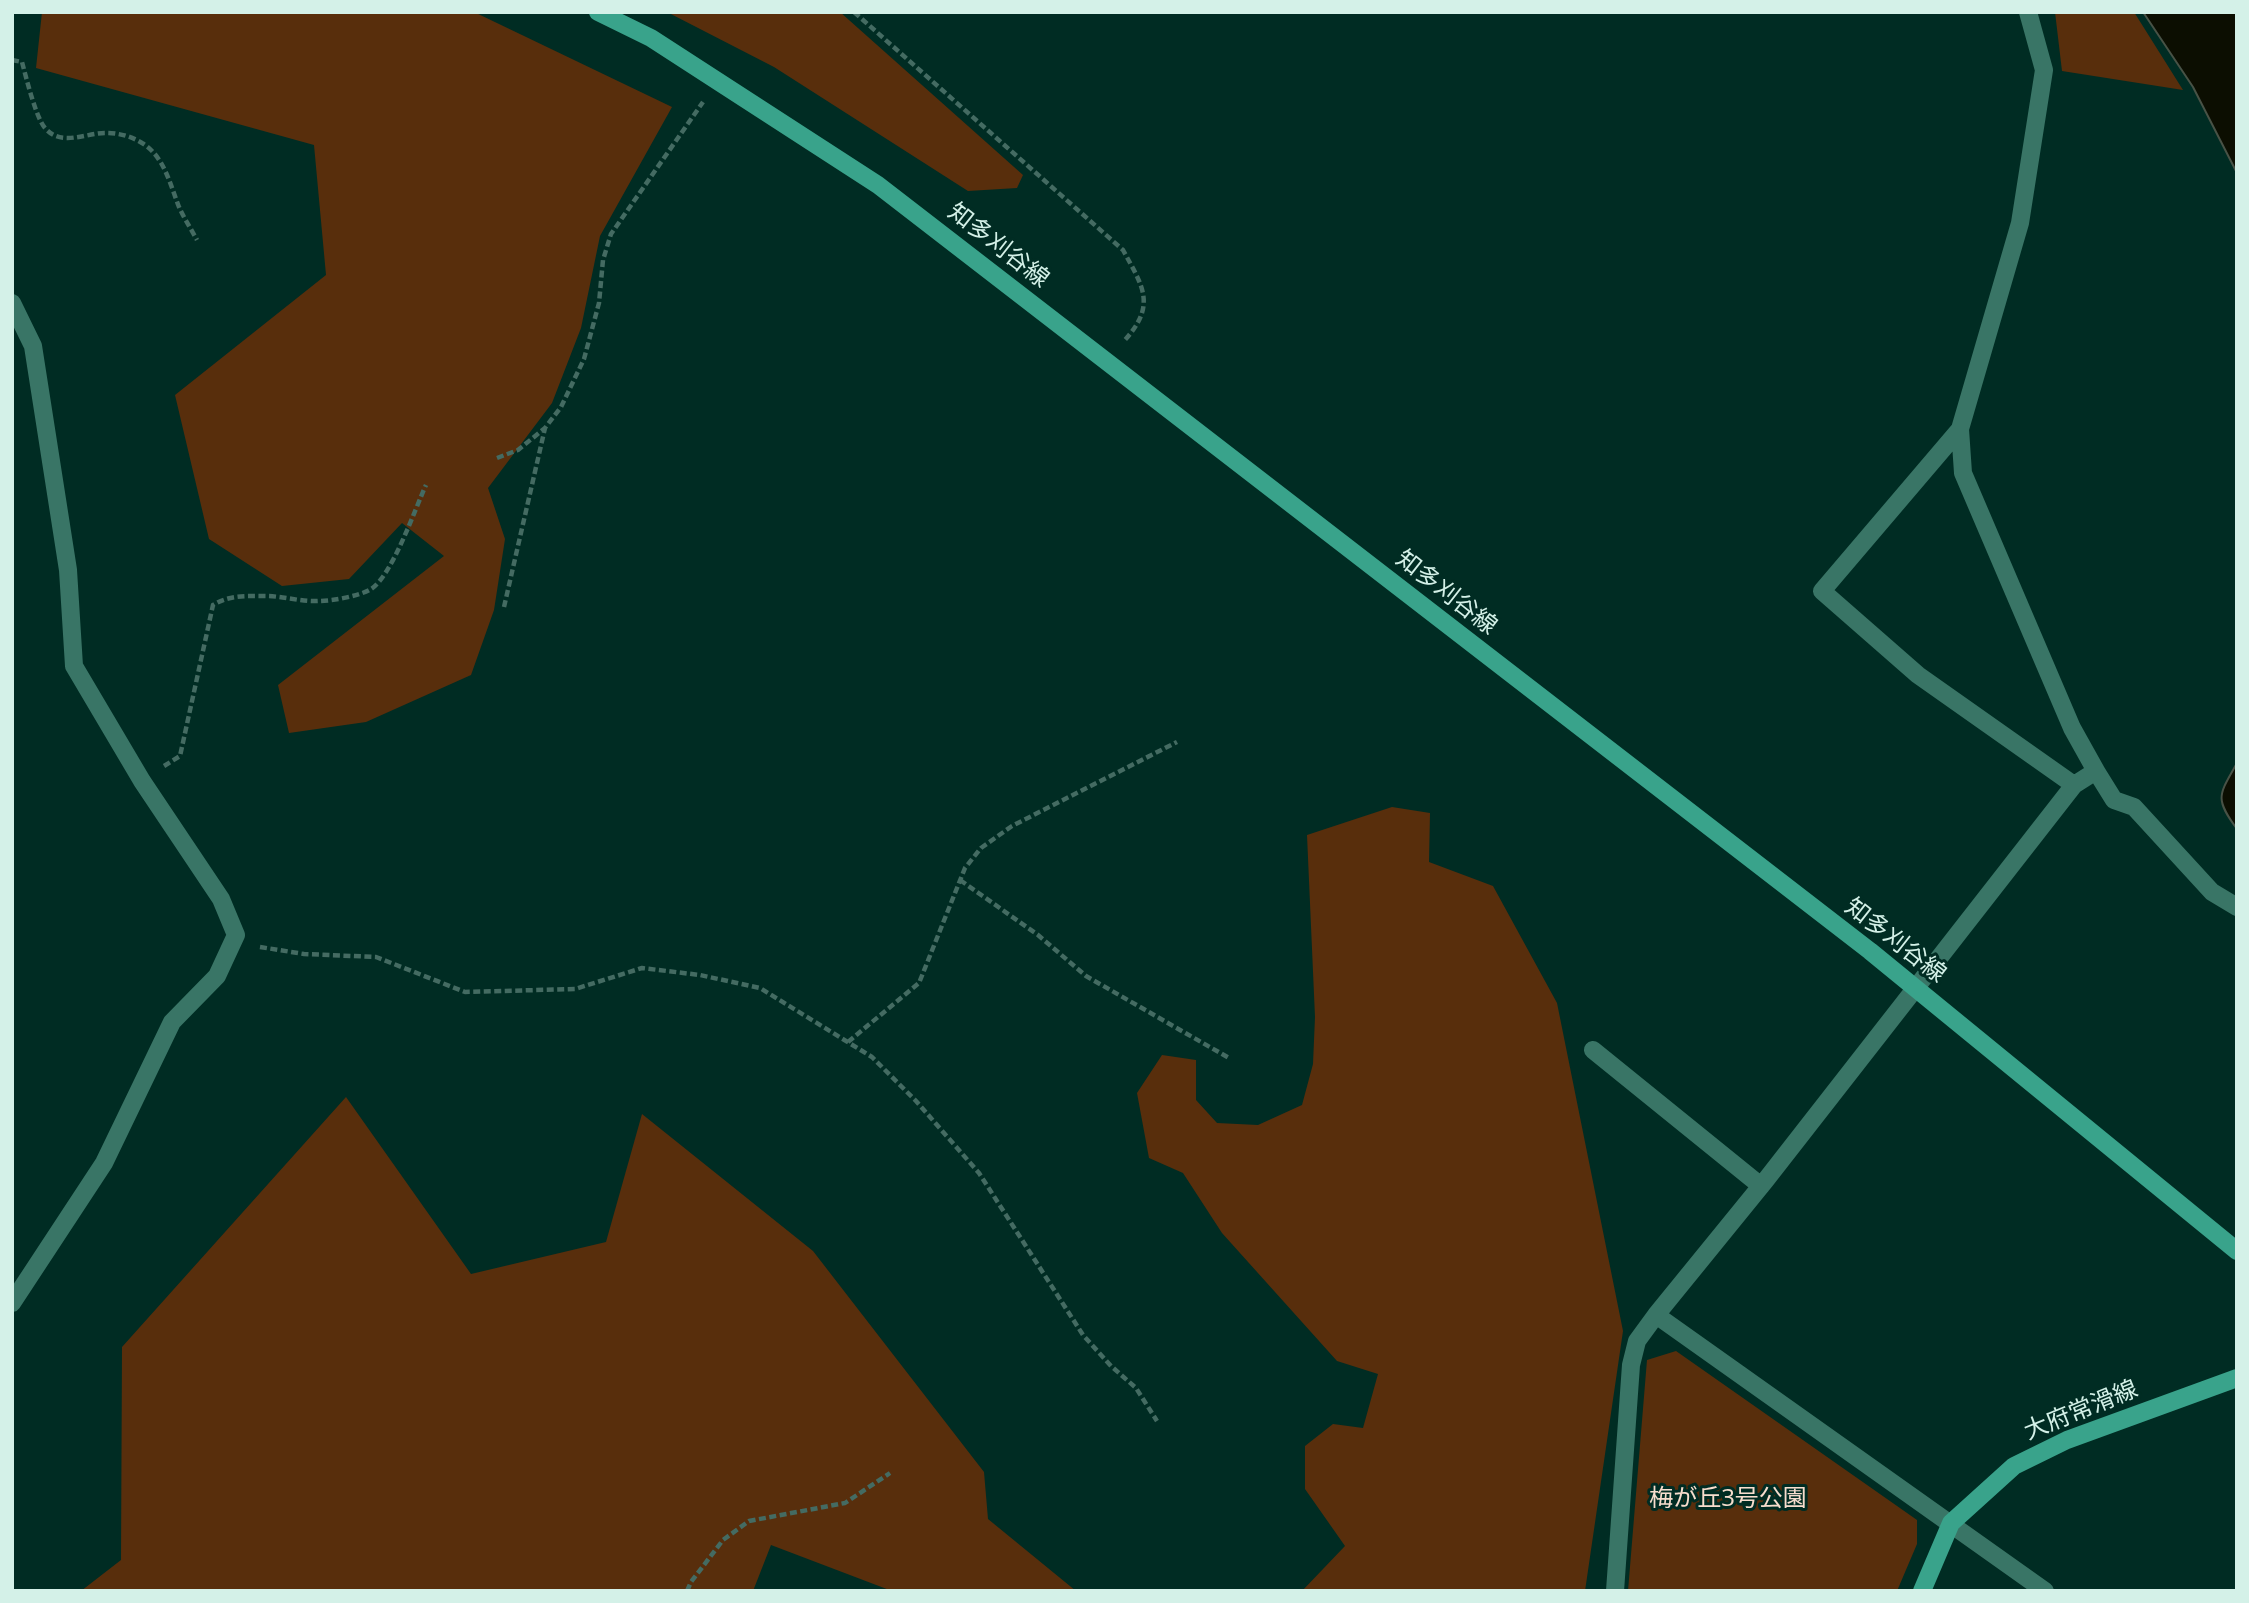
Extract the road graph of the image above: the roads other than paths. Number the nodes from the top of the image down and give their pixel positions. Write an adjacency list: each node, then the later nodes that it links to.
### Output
1 (598, 12): 8 (street, 知多刈谷線)
2 (2028, 12): 4 (street)
3 (12, 303): 12 (street)
4 (1960, 429): 5 (street); 6 (street)
5 (2096, 771): 6 (street); 7 (street)
6 (2074, 785): 8 (street)
7 (2237, 907)
8 (1915, 987): 10 (street); 11 (street, 知多刈谷線)
9 (1593, 1050): 10 (street)
10 (1760, 1186): 13 (street)
11 (2237, 1251)
12 (12, 1303)
13 (1656, 1315): 15 (street); 16 (street)
14 (2237, 1378): 15 (street, 大府常滑線)
15 (1951, 1523): 17 (street, 大府常滑線); 18 (street)
16 (1615, 1591)
17 (1922, 1591)
18 (2045, 1591)

